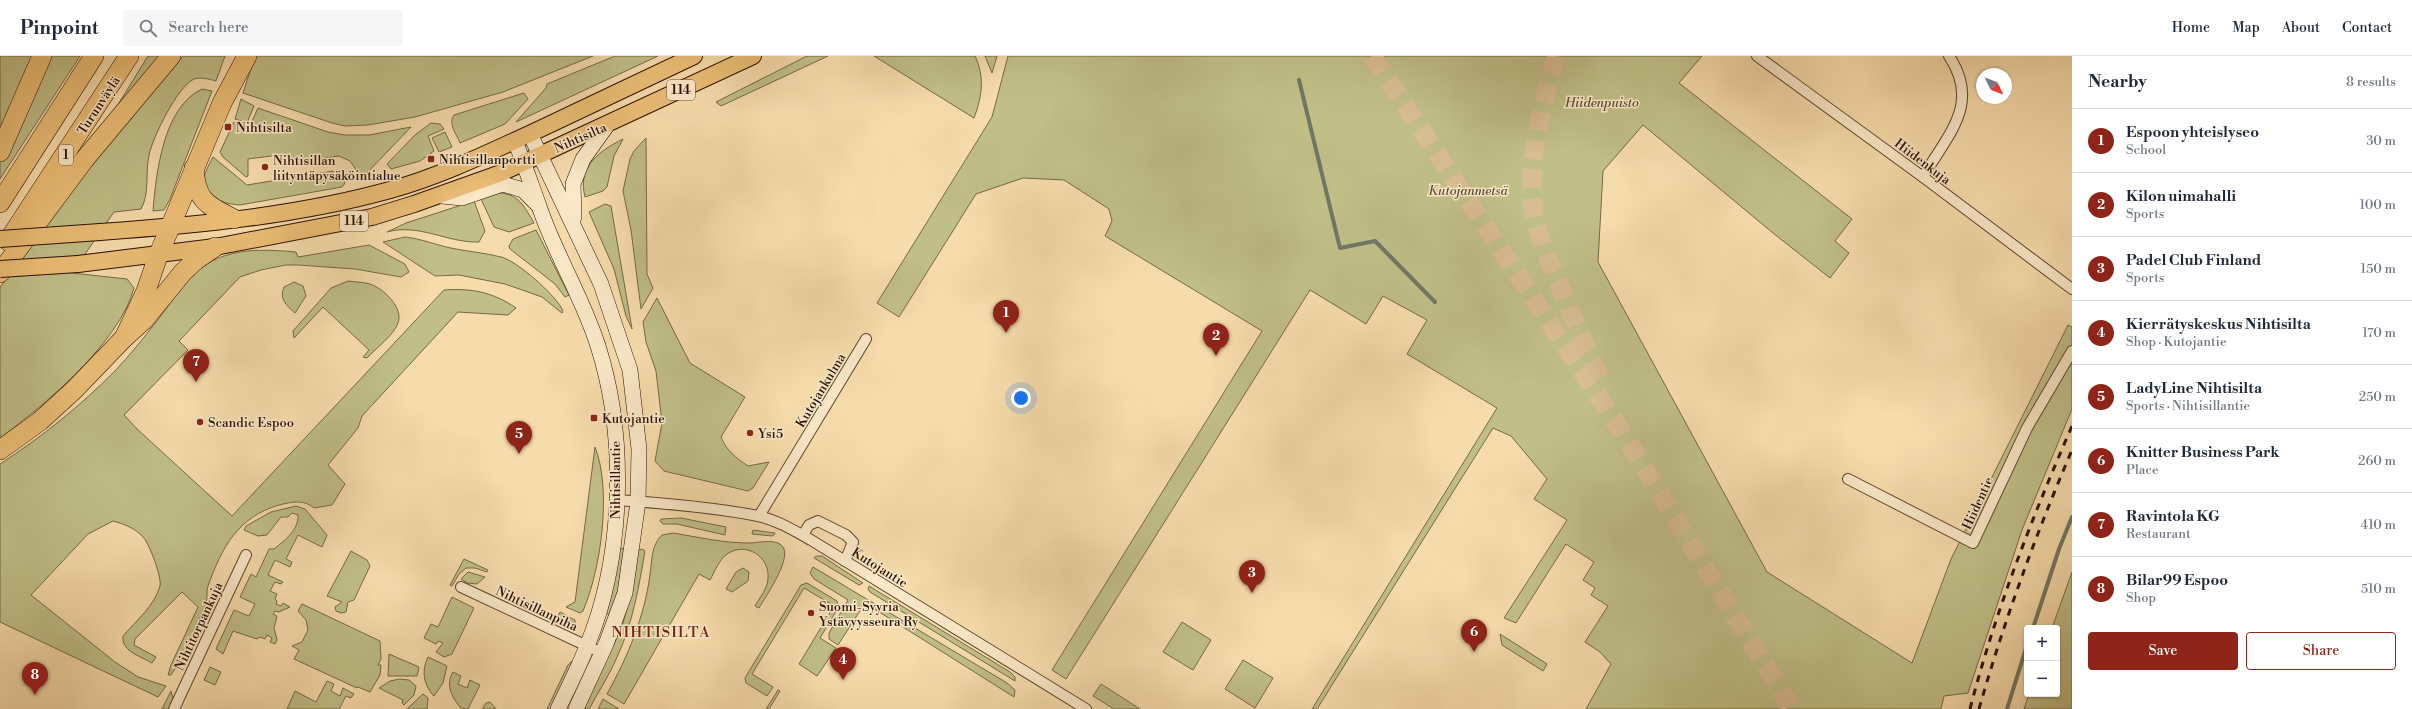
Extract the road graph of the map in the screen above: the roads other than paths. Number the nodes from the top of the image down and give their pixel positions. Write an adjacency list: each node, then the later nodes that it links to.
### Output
1 (42, 56): 15 (highway)
2 (94, 56): 21 (highway, 1)
3 (129, 56): 28 (highway, Turunväylä / 1)
4 (171, 56): 31 (highway)
5 (234, 56): 11 (highway)
6 (247, 56): 11 (highway)
7 (694, 56): 13 (main road, Nihtisilta / 114)
8 (753, 56): 12 (main road, Nihtisilta / 114)
9 (1757, 56): 19 (street, Hiidenkuja)
10 (1949, 56): 19 (street)
11 (222, 103): 18 (highway)
12 (608, 124): 16 (main road, Nihtisilta / 114); 24 (street, Nihtisillantie)
13 (530, 134): 14 (main road, Nihtisilta / 114); 16 (street, Nihtisillantie)
14 (515, 141): 17 (street, Nihtisillantie); 23 (main road, Nihtisilta / 114)
15 (0, 152)
16 (541, 154): 17 (main road, Nihtisilta / 114); 24 (street, Nihtisillantie)
17 (524, 163): 20 (main road, Nihtisilta / 114); 22 (street, Nihtisillantie)
18 (194, 167): 23 (highway); 25 (highway)
19 (1923, 176): 32 (street, Hiidenkuja)
20 (442, 196): 22 (street, Nihtisillantie); 27 (main road, Nihtisilta / 114)
21 (0, 203)
22 (539, 207): 38 (street, Nihtisillantie)
23 (234, 219): 25 (main road, Nihtisilta / 114)
24 (574, 224): 39 (street, Nihtisillantie)
25 (170, 227): 26 (main road, Nihtisilta, bridge); 29 (highway)
26 (0, 239)
27 (215, 247): 29 (main road, Nihtisilta / 114); 33 (highway)
28 (0, 252)
29 (158, 256): 30 (main road, Nihtisilta, bridge); 33 (highway)
30 (0, 269)
31 (0, 273)
32 (2072, 290)
33 (124, 338): 36 (highway)
34 (866, 339): 40 (street, Kutojankulma)
35 (2072, 351): 37 (street, Hiidentie)
36 (0, 450)
37 (1848, 479)
38 (617, 500): 39 (street, Kutojantie); 45 (street, Nihtisillantie)
39 (638, 502): 40 (street, Kutojantie); 46 (street, Nihtisillantie)
40 (759, 516): 41 (street, Kutojantie)
41 (803, 535): 43 (street, Kutojantie); 43 (street)
42 (246, 555): 47 (street, Nihtitorpankuja)
43 (845, 561): 50 (street, Kutojantie)
44 (461, 587): 45 (street, Nihtisillanpiha)
45 (588, 646): 46 (street, Nihtisillanpiha); 48 (street, Nihtisillantie)
46 (602, 653): 49 (street, Nihtisillantie)
47 (174, 709)
48 (558, 709)
49 (576, 709)
50 (1086, 709)

